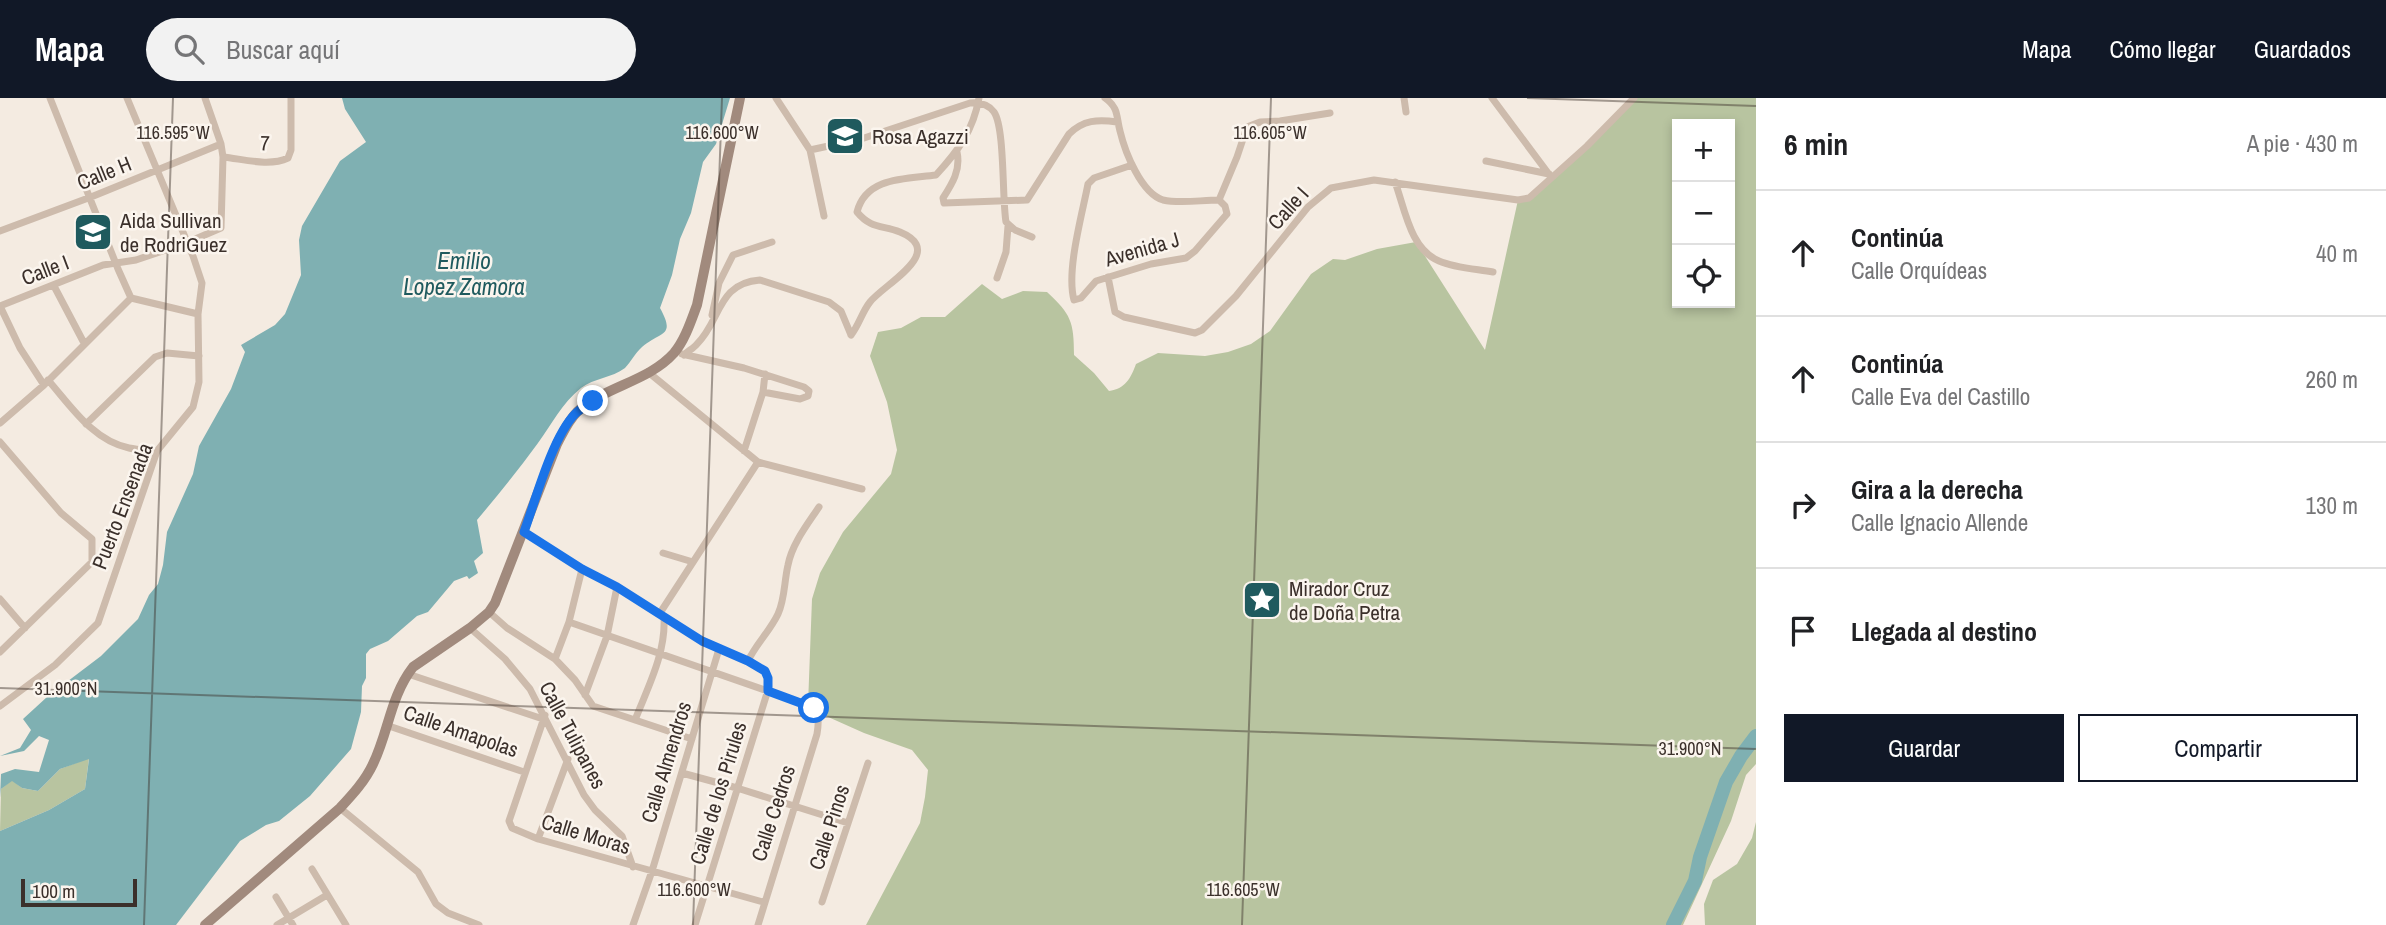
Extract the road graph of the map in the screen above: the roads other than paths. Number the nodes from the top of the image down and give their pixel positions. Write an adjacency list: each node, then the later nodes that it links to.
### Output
1 (50, 98): 24 (street)
2 (127, 98): 21 (street, Puerto Ensenada)
3 (205, 98): 15 (street)
4 (291, 98): 18 (street, 7)
5 (740, 98): 43 (street)
6 (776, 98): 16 (street)
7 (1105, 98): 14 (street, Avenida J)
8 (1404, 98): 12 (street)
9 (1492, 98): 22 (street)
10 (1634, 98): 22 (street, Calle I)
11 (978, 100): 16 (street); 17 (street); 25 (street)
12 (1406, 112)
13 (1330, 113): 26 (street)
14 (1117, 121): 20 (street, Avenida J); 25 (street)
15 (221, 144): 18 (street); 21 (street, Calle H)
16 (810, 150): 27 (street)
17 (957, 152): 25 (street); 41 (street)
18 (223, 157): 32 (street, Calle I)
19 (1486, 161): 22 (street)
20 (1132, 165): 26 (street, Avenida J); 35 (street, Avenida J)
21 (156, 171): 24 (street, Calle H); 32 (street, Puerto Ensenada)
22 (1550, 176): 23 (street, Calle I)
23 (1395, 182): 34 (street); 35 (street, Calle I)
24 (91, 197): 29 (street, Calle H); 33 (street)
25 (1003, 200): 28 (street)
26 (1219, 200): 35 (street, Avenida J)
27 (824, 216)
28 (1008, 226): 30 (street); 36 (street)
29 (0, 231)
30 (1032, 237)
31 (772, 242): 41 (street)
32 (186, 243): 33 (street, Calle I); 40 (street, Puerto Ensenada)
33 (115, 263): 37 (street, Calle I); 38 (street)
34 (1493, 272)
35 (1108, 277)
36 (997, 278)
37 (54, 286): 39 (street, Calle I); 42 (street)
38 (131, 298): 40 (street); 42 (street)
39 (0, 306): 47 (street)
40 (198, 314): 44 (street, Puerto Ensenada)
41 (711, 321): 43 (street)
42 (84, 343): 47 (street)
43 (679, 353): 45 (street); 46 (street)
44 (199, 356): 50 (street); 52 (street, Puerto Ensenada)
45 (649, 372): 53 (street); 57 (street)
46 (765, 374): 48 (street); 48 (street)
47 (46, 382): 49 (street); 50 (street)
48 (763, 392): 53 (street)
49 (0, 423)
50 (86, 424): 52 (street)
51 (0, 442): 66 (street)
52 (157, 451): 78 (street, Puerto Ensenada)
53 (744, 451): 54 (street)
54 (758, 462): 55 (street); 59 (street)
55 (862, 489)
56 (819, 507): 73 (street)
57 (524, 532): 60 (street); 63 (street)
58 (663, 553): 59 (street)
59 (693, 562): 64 (street)
60 (582, 569): 61 (street); 65 (street)
61 (617, 587): 64 (street); 68 (street)
62 (0, 599): 66 (street)
63 (489, 612): 67 (street); 72 (street)
64 (662, 615): 69 (street); 71 (street)
65 (569, 622): 68 (street); 72 (street)
66 (25, 628): 70 (street)
67 (470, 628): 75 (street); 79 (street, Calle Tulipanes)
68 (607, 636): 71 (street); 77 (street)
69 (719, 649): 73 (street); 74 (street, Calle Almendros)
70 (0, 652)
71 (661, 654): 74 (street); 80 (street)
72 (555, 659): 77 (street)
73 (748, 661): 76 (street, Calle de los Pirules)
74 (711, 671): 76 (street); 82 (street, Calle Almendros)
75 (408, 674): 79 (street); 81 (street)
76 (768, 691): 87 (street, Calle de los Pirules); 88 (street, Calle Cedros)
77 (585, 695): 80 (street)
78 (0, 706)
79 (544, 717): 83 (street, Calle Tulipanes); 85 (street, Calle Moras)
80 (635, 720): 82 (street)
81 (386, 724): 85 (street, Calle Amapolas); 89 (street)
82 (692, 739): 86 (street, Calle Almendros)
83 (568, 759): 91 (street); 92 (street, Calle Tulipanes)
84 (868, 763): 90 (street, Calle Pinos)
85 (524, 772): 91 (street, Calle Moras)
86 (682, 773): 87 (street); 94 (street, Calle Almendros)
87 (737, 788): 88 (street); 95 (street, Calle de los Pirules)
88 (794, 805): 90 (street); 98 (street, Calle Cedros)
89 (340, 808): 101 (street); 104 (street)
90 (848, 823): 99 (street, Calle Pinos)
91 (538, 839): 92 (street, Calle Moras)
92 (633, 867): 94 (street, Calle Moras)
93 (312, 869): 96 (street)
94 (652, 871): 95 (street, Calle Moras); 105 (street, Calle Almendros)
95 (707, 888): 98 (street, Calle Moras); 106 (street, Calle de los Pirules)
96 (327, 894): 100 (street); 103 (street)
97 (276, 897): 100 (street)
98 (763, 902): 107 (street, Calle Cedros)
99 (822, 902)
100 (291, 921): 102 (street)
101 (205, 925)
102 (277, 925)
103 (346, 925)
104 (479, 925)
105 (632, 925)
106 (695, 925)
107 (758, 925)

